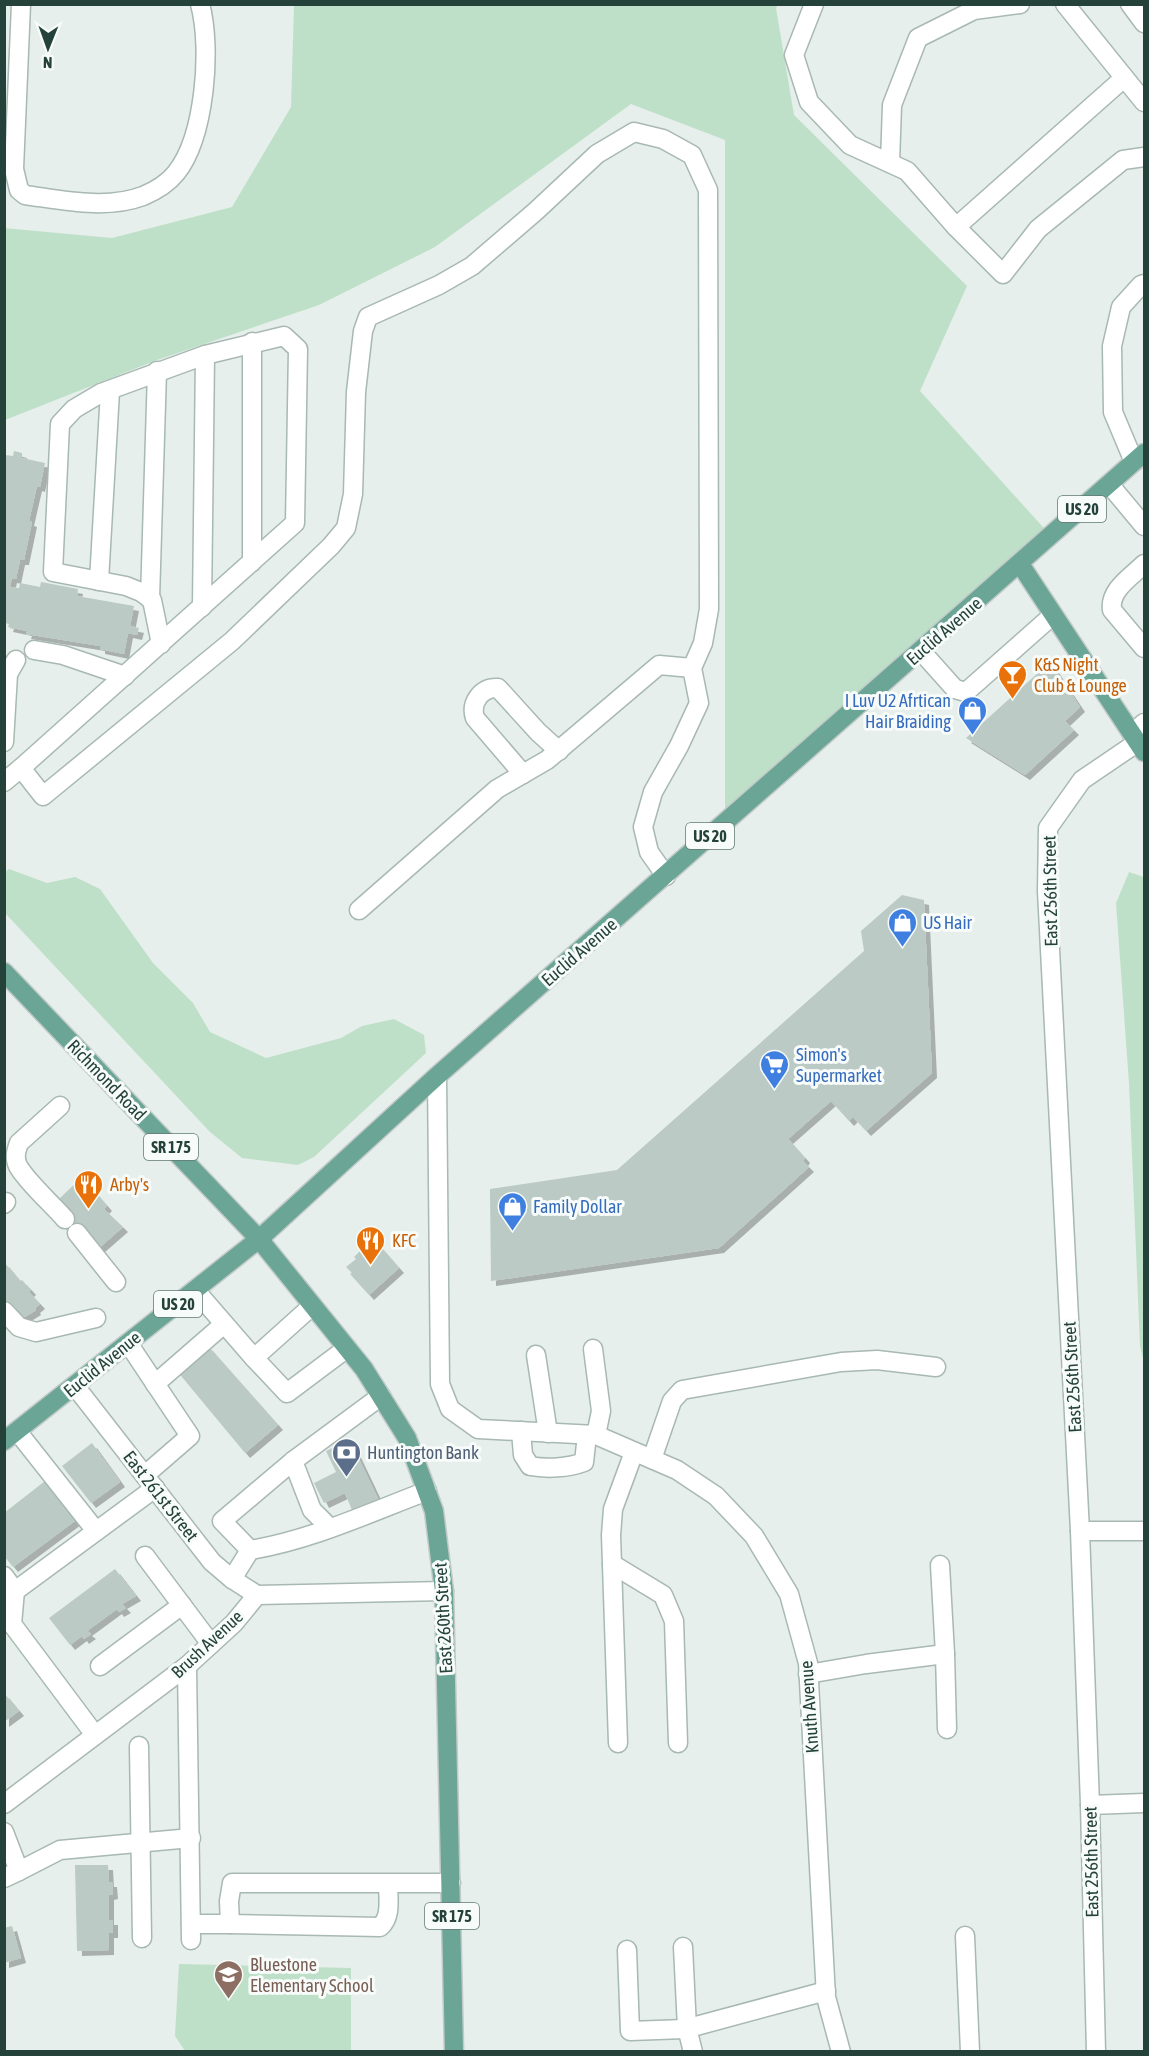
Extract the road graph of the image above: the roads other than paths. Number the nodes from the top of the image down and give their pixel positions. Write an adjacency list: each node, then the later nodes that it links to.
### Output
1 (21, 4): 12 (street)
2 (200, 4): 12 (street)
3 (814, 4): 11 (street)
4 (1020, 4): 11 (street)
5 (1065, 4): 8 (street)
6 (1130, 4): 7 (street)
7 (1144, 23)
8 (1124, 78): 9 (street); 13 (street)
9 (1144, 102)
10 (1144, 157): 13 (street)
11 (890, 164): 13 (street)
12 (9, 167)
13 (956, 227)
14 (1144, 284): 19 (street)
15 (252, 342): 16 (street); 22 (street); 22 (street)
16 (205, 355): 17 (street); 27 (street)
17 (158, 372): 18 (street); 26 (street)
18 (110, 391): 25 (street); 25 (street)
19 (1139, 457): 20 (main road, Euclid Avenue / US 20)
20 (1109, 484): 21 (street); 23 (main road, Euclid Avenue / US 20)
21 (1144, 526)
22 (252, 562): 27 (street)
23 (1020, 564): 28 (main road); 32 (main road, Euclid Avenue / US 20)
24 (1144, 564): 30 (street)
25 (99, 581): 26 (street)
26 (150, 599): 29 (street)
27 (202, 607): 29 (street)
28 (1053, 615): 32 (street); 36 (main road)
29 (161, 644): 35 (street)
30 (1144, 648)
31 (34, 650): 35 (street)
32 (921, 651): 42 (main road, Euclid Avenue / US 20)
33 (16, 660): 37 (street)
34 (692, 668): 38 (street); 39 (street); 42 (street)
35 (125, 676): 39 (street)
36 (1140, 738): 78 (street, East 256th Street)
37 (4, 742)
38 (559, 751): 40 (street); 40 (street)
39 (21, 768): 41 (street)
40 (523, 774): 43 (street)
41 (4, 782)
42 (666, 876): 45 (main road, Euclid Avenue / US 20)
43 (359, 910)
44 (4, 972): 49 (main road, Richmond Road / SR 175)
45 (437, 1076): 49 (main road, Euclid Avenue / US 20); 65 (street, Knuth Avenue)
46 (60, 1107): 47 (street)
47 (65, 1219)
48 (77, 1233): 50 (street)
49 (259, 1239): 51 (main road, Euclid Avenue / US 20); 52 (main road, East 260th Street / SR 175)
50 (116, 1282)
51 (195, 1290): 55 (street); 56 (main road, Euclid Avenue / US 20)
52 (312, 1306): 57 (main road, East 260th Street / SR 175); 60 (street)
53 (4, 1311): 54 (street)
54 (96, 1318)
55 (224, 1324): 60 (street); 62 (street)
56 (128, 1343): 62 (street); 63 (main road, Euclid Avenue / US 20)
57 (347, 1348): 60 (street); 64 (main road, East 260th Street / SR 175)
58 (593, 1349): 67 (street)
59 (537, 1355): 66 (street)
60 (254, 1358)
61 (936, 1367): 70 (street)
62 (155, 1384): 72 (street)
63 (75, 1386): 68 (main road, Euclid Avenue / US 20); 72 (street, East 261st Street)
64 (381, 1396): 71 (street); 73 (main road, East 260th Street / SR 175)
65 (521, 1431): 66 (street, Knuth Avenue); 67 (street)
66 (548, 1433): 67 (street, Knuth Avenue)
67 (592, 1435): 69 (street, Knuth Avenue)
68 (11, 1436): 76 (street)
69 (634, 1452): 70 (street, Knuth Avenue); 82 (street)
70 (652, 1459): 94 (street, Knuth Avenue)
71 (293, 1461): 74 (street); 75 (street)
72 (150, 1481): 76 (street); 79 (street, East 261st Street)
73 (427, 1491): 75 (street); 87 (main road, East 260th Street / SR 175)
74 (222, 1521): 79 (street); 80 (street)
75 (330, 1528): 80 (street)
76 (96, 1531): 86 (street)
77 (1144, 1531): 78 (street)
78 (1080, 1532): 102 (street, East 256th Street)
79 (197, 1542): 85 (street, East 261st Street)
80 (250, 1551): 85 (street)
81 (146, 1556): 89 (street)
82 (612, 1564): 97 (street); 98 (street)
83 (940, 1565): 91 (street)
84 (4, 1576): 86 (street)
85 (232, 1579): 88 (street, East 261st Street)
86 (15, 1591): 96 (street)
87 (444, 1591): 88 (street, Brush Avenue); 108 (main road, East 260th Street / SR 175)
88 (257, 1595): 90 (street, Brush Avenue)
89 (182, 1605): 90 (street); 92 (street)
90 (211, 1644): 93 (street, Brush Avenue)
91 (945, 1654): 94 (street); 95 (street)
92 (100, 1666)
93 (187, 1666): 96 (street, Brush Avenue); 104 (street)
94 (808, 1674): 114 (street, Knuth Avenue)
95 (947, 1729)
96 (95, 1735): 101 (street, Brush Avenue)
97 (618, 1743)
98 (678, 1743)
99 (139, 1746): 105 (street)
100 (1144, 1803): 102 (street)
101 (4, 1804)
102 (1090, 1805): 120 (street, East 256th Street)
103 (4, 1832): 106 (street)
104 (191, 1838): 105 (street); 109 (street)
105 (141, 1843): 106 (street); 111 (street)
106 (12, 1874)
107 (388, 1883): 108 (street); 109 (street); 109 (street)
108 (451, 1883): 116 (main road, East 260th Street / SR 175)
109 (231, 1923)
110 (965, 1936): 119 (street)
111 (142, 1938)
112 (683, 1947): 115 (street)
113 (627, 1950): 115 (street)
114 (826, 1990): 115 (street); 118 (street, Knuth Avenue)
115 (687, 2028): 117 (street)
116 (454, 2052)
117 (693, 2052)
118 (841, 2052)
119 (970, 2052)
120 (1096, 2052)

